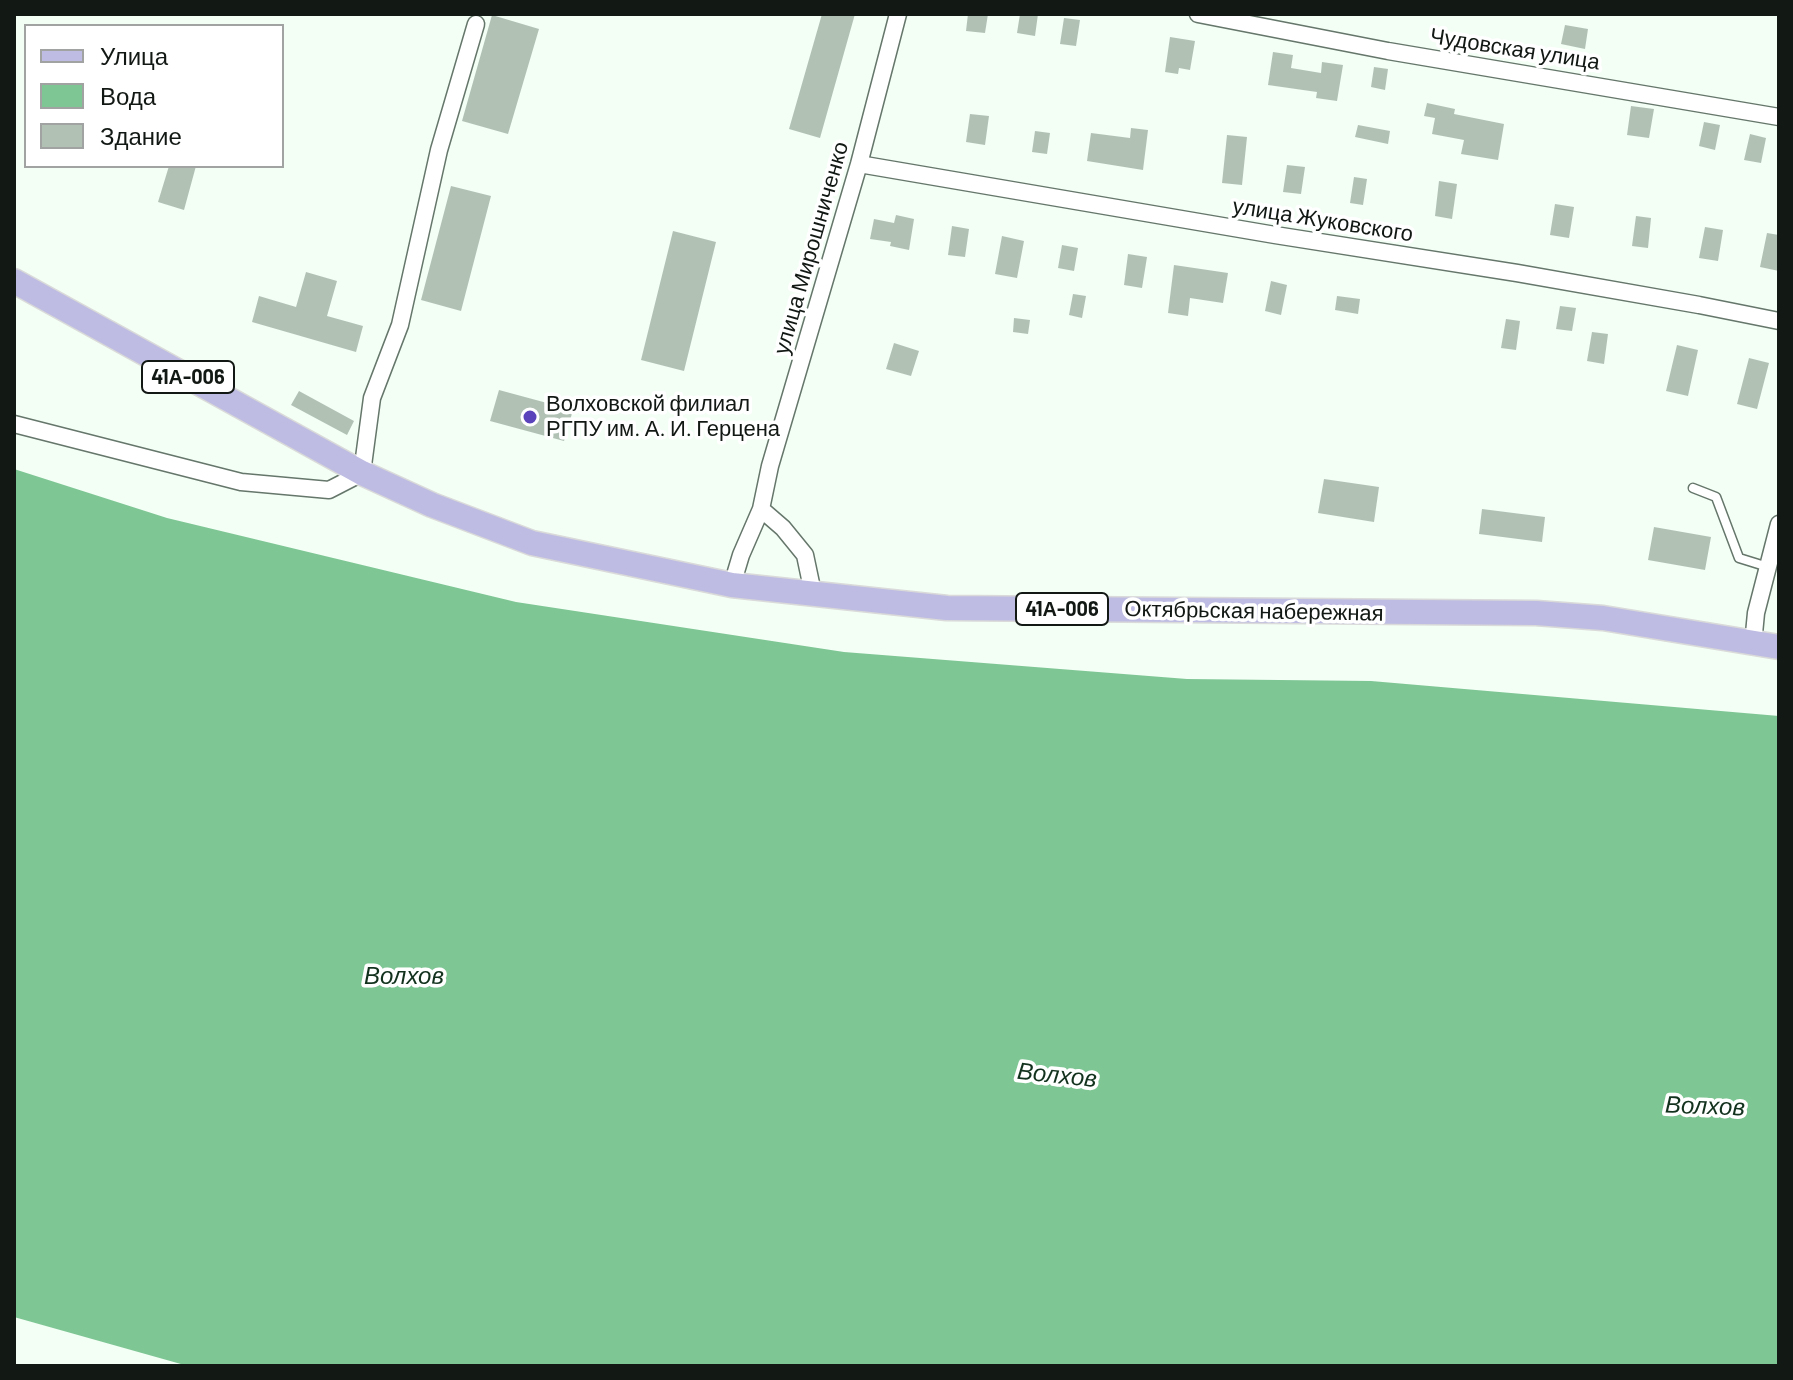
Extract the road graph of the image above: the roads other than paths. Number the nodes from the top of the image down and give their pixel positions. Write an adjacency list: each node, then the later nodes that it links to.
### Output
1 (898, 14): 5 (street, улица Мирошниченко)
2 (1198, 14): 4 (street, Чудовская улица)
3 (476, 24): 9 (street)
4 (1779, 117)
5 (859, 164): 7 (street, улица Жуковского); 11 (street, улица Мирошниченко)
6 (14, 281): 9 (main road, 41А-006)
7 (1779, 321)
8 (14, 424): 9 (street)
9 (362, 473): 14 (main road, Октябрьская набережная / 41А-006)
10 (1693, 488): 13 (lane)
11 (761, 509): 14 (street, улица Мирошниченко); 15 (street)
12 (1779, 524): 13 (street)
13 (1768, 567): 16 (street)
14 (732, 585): 15 (main road, Октябрьская набережная / 41А-006)
15 (813, 593): 16 (main road, Октябрьская набережная / 41А-006)
16 (1753, 644): 17 (main road, Октябрьская набережная / 41А-006)
17 (1779, 647)

